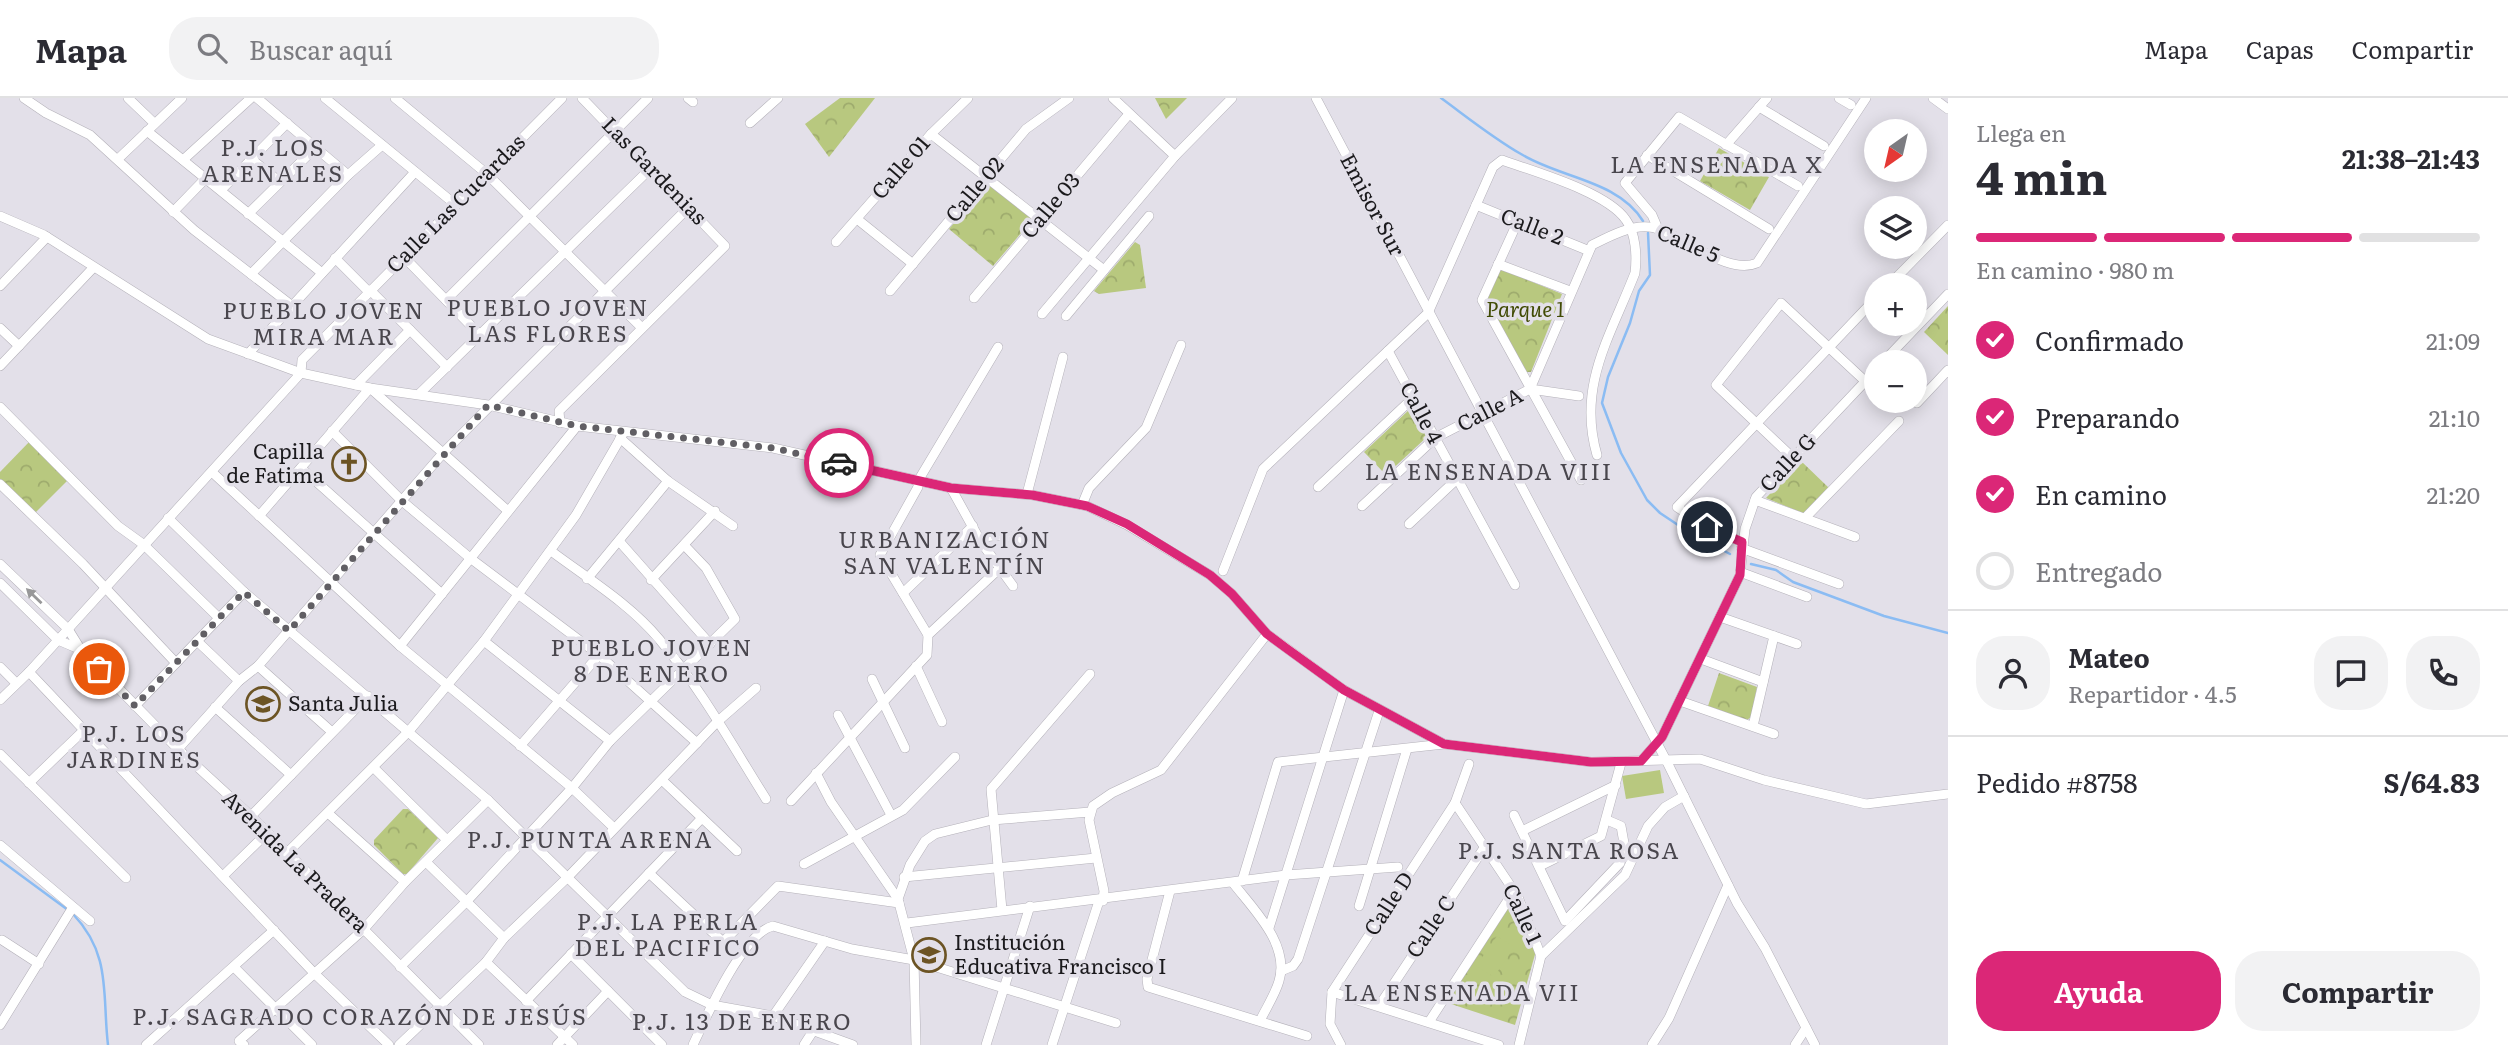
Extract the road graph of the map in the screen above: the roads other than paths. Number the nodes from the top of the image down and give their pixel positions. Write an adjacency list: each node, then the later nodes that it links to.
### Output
1 (23, 98): 22 (street)
2 (44, 98): 22 (street)
3 (128, 98): 26 (street)
4 (182, 98): 26 (street)
5 (254, 98): 27 (street); 40 (street)
6 (325, 98): 33 (street)
7 (395, 98): 43 (street)
8 (562, 98): 43 (street, Calle Las Cucardas)
9 (582, 98): 29 (street, Las Gardenias)
10 (648, 98): 29 (street)
11 (778, 98): 28 (street)
12 (968, 98): 31 (street, Calle 01)
13 (1069, 98): 45 (street, Calle 02)
14 (1113, 98): 25 (street)
15 (1232, 98): 37 (street)
16 (1315, 98): 90 (street, Emisor Sur)
17 (1767, 98): 23 (street)
18 (1839, 98): 21 (street)
19 (1866, 98): 62 (street, Calle 5)
20 (1934, 98): 24 (street)
21 (1851, 105)
22 (36, 106): 39 (street)
23 (1759, 107): 32 (street); 34 (street)
24 (1948, 109)
25 (1129, 114): 37 (street); 58 (street, Calle 03)
26 (154, 123): 30 (street)
27 (287, 123): 35 (street); 38 (street)
28 (750, 123)
29 (614, 130): 41 (street, Las Gardenias); 57 (street)
30 (147, 131): 39 (street); 40 (street)
31 (931, 134): 45 (street); 59 (street, Calle 01)
32 (1726, 145): 36 (street); 48 (street)
33 (381, 146): 42 (street); 44 (street)
34 (1824, 146)
35 (315, 148): 44 (street); 47 (street)
36 (1647, 155): 62 (street); 63 (street)
37 (1175, 156): 72 (street)
38 (250, 158): 47 (street); 49 (street)
39 (118, 159): 53 (street)
40 (183, 160): 46 (street)
41 (652, 167): 52 (street, Las Gardenias); 69 (street)
42 (415, 172): 50 (street); 71 (street)
43 (487, 174): 50 (street, Calle Las Cucardas); 57 (street)
44 (348, 175): 66 (street)
45 (987, 176): 58 (street); 73 (street, Calle 02)
46 (206, 178): 49 (street); 53 (street)
47 (280, 182): 54 (street)
48 (1798, 186)
49 (221, 190): 54 (street)
50 (456, 205): 70 (street, Calle Las Cucardas)
51 (1476, 205): 60 (street, Calle 2); 64 (street); 90 (street)
52 (690, 206): 84 (street); 94 (street, Las Gardenias)
53 (173, 212): 79 (street)
54 (248, 214): 66 (street)
55 (0, 216): 65 (street)
56 (1149, 216): 76 (street)
57 (529, 217): 69 (street); 87 (street)
58 (1040, 218): 72 (street); 86 (street, Calle 03)
59 (857, 219): 67 (street, Calle 01); 73 (street)
60 (1518, 220): 68 (street, Calle 2); 74 (street)
61 (1948, 225): 78 (street)
62 (1658, 229): 64 (street, Calle 5)
63 (1769, 229)
64 (1630, 230): 68 (street); 129 (street)
65 (47, 237): 75 (street); 80 (street)
66 (283, 240): 77 (street); 79 (street)
67 (836, 242)
68 (1587, 250): 83 (street, Calle A)
69 (565, 252): 84 (street); 96 (street)
70 (404, 257): 81 (street, Calle Las Cucardas); 87 (street)
71 (335, 258): 77 (street); 81 (street)
72 (1089, 258): 76 (street); 91 (street)
73 (913, 264): 82 (street, Calle 02)
74 (1498, 264): 83 (street); 113 (street)
75 (93, 268): 98 (street); 103 (street)
76 (1104, 270): 92 (street)
77 (321, 273): 88 (street)
78 (1901, 273)
79 (251, 274): 88 (street)
80 (0, 286)
81 (370, 291): 95 (street); 108 (street, Calle Las Cucardas)
82 (890, 291)
83 (1570, 291): 113 (street, Calle A)
84 (605, 292): 94 (street); 118 (street)
85 (1948, 294): 101 (street)
86 (974, 298)
87 (446, 300): 96 (street)
88 (291, 306): 103 (street)
89 (1864, 310): 99 (street)
90 (1428, 313): 102 (street); 120 (street, Emisor Sur)
91 (1042, 314)
92 (1066, 316)
93 (0, 328): 98 (street)
94 (642, 328): 122 (street)
95 (410, 330): 106 (street); 111 (street)
96 (480, 335): 106 (street)
97 (1181, 345): 143 (street)
98 (19, 346): 105 (street)
99 (1829, 346): 109 (street); 123 (street); 123 (street)
100 (998, 347): 136 (street)
101 (1894, 350)
102 (1388, 351): 117 (street, Calle 4); 165 (street)
103 (248, 354): 108 (street)
104 (1063, 357): 140 (street)
105 (0, 366)
106 (447, 367): 115 (street)
107 (1948, 370): 114 (street)
108 (301, 373): 111 (street); 132 (street, Calle Las Cucardas)
109 (1864, 379)
110 (1864, 383): 130 (street, Calle G)
111 (356, 385): 112 (street)
112 (370, 388): 115 (street); 125 (street); 128 (street)
113 (1530, 390): 116 (street); 120 (street, Calle A); 134 (street)
114 (1927, 392)
115 (420, 393): 118 (street)
116 (1579, 396)
117 (1413, 398): 127 (street, Calle 4); 138 (street)
118 (488, 405): 122 (street); 128 (street)
119 (0, 407): 158 (street)
120 (1483, 413): 127 (street, Calle A); 230 (street, Emisor Sur)
121 (1899, 421): 149 (street)
122 (560, 422): 124 (street)
123 (1757, 424): 130 (street); 159 (street)
124 (577, 426): 126 (street); 145 (street)
125 (332, 431): 131 (street); 142 (street)
126 (622, 435): 135 (street); 136 (street); 161 (street)
127 (1435, 438): 133 (street, Calle 4); 144 (street, Calle A)
128 (444, 452): 142 (street); 145 (street)
129 (1597, 455)
130 (1792, 457): 141 (street, Calle G)
131 (301, 468): 147 (street); 153 (street)
132 (213, 473): 147 (street); 148 (street, Calle Las Cucardas)
133 (1457, 479): 150 (street); 172 (street, Calle 4)
134 (1581, 480)
135 (668, 481): 146 (street); 156 (street)
136 (918, 481): 139 (street); 177 (street)
137 (0, 484): 174 (street)
138 (1318, 487)
139 (951, 488): 140 (street); 152 (street)
140 (1027, 494): 143 (street)
141 (1755, 500): 149 (street); 159 (street, Calle G)
142 (402, 501): 153 (street); 162 (street)
143 (1082, 505): 184 (street)
144 (1362, 506)
145 (508, 511): 162 (street)
146 (715, 511): 151 (street); 160 (street)
147 (259, 516): 170 (street)
148 (168, 518): 158 (street, Calle Las Cucardas); 175 (street)
149 (1805, 518): 154 (street)
150 (1409, 524)
151 (733, 526)
152 (973, 526): 155 (street); 177 (street)
153 (374, 533): 170 (street); 178 (street)
154 (1855, 537)
155 (979, 539): 157 (street); 164 (street)
156 (619, 541): 167 (street); 168 (street)
157 (1036, 542)
158 (143, 544): 174 (street, Calle Las Cucardas); 181 (street)
159 (1742, 545): 166 (street, Calle G); 171 (street)
160 (685, 546): 168 (street); 191 (street)
161 (551, 551): 167 (street); 176 (street)
162 (470, 558): 176 (street); 178 (street)
163 (0, 564): 182 (street, Avenida La Pradera, one-way to 163)
164 (1000, 568): 173 (street); 185 (street)
165 (1223, 571)
166 (1740, 572): 179 (street); 180 (street, Calle G)
167 (587, 579): 201 (street)
168 (651, 580): 191 (street)
169 (0, 583): 187 (street, Avenida La Pradera)
170 (330, 583): 183 (street); 192 (street)
171 (1839, 584)
172 (1515, 585)
173 (1013, 586)
174 (103, 588): 182 (street, Calle Las Cucardas); 196 (street)
175 (244, 592): 181 (street); 183 (street)
176 (519, 593): 189 (street); 194 (street)
177 (903, 593): 185 (street)
178 (442, 594): 192 (street)
179 (1807, 597)
180 (1720, 617): 186 (street); 195 (street, Calle G)
181 (219, 618): 188 (street)
182 (68, 629): 187 (street, Calle Las Cucardas); 193 (street, Avenida La Pradera)
183 (289, 631): 197 (street); 210 (street)
184 (1267, 634): 209 (street); 257 (street)
185 (928, 635): 198 (street)
186 (1774, 636): 190 (street); 205 (street)
187 (58, 640): 193 (street, Avenida La Pradera); 200 (street, Calle Las Cucardas)
188 (197, 641): 196 (street); 204 (street)
189 (484, 641): 207 (street); 211 (street)
190 (1797, 643)
191 (709, 644): 201 (street)
192 (400, 646): 207 (street)
193 (81, 650): 216 (street, Avenida La Pradera)
194 (599, 655): 211 (street); 213 (street)
195 (1701, 659): 205 (street); 214 (street, Calle G)
196 (176, 663): 216 (street)
197 (258, 666): 204 (street); 225 (street)
198 (916, 666): 215 (street); 221 (street)
199 (0, 667): 206 (street)
200 (30, 671): 206 (street, Calle Las Cucardas); 223 (street)
201 (682, 671): 213 (street); 220 (street)
202 (1090, 674): 263 (street)
203 (872, 679): 215 (street)
204 (239, 681): 217 (street)
205 (1763, 682): 222 (street)
206 (16, 683): 212 (street, Calle Las Cucardas)
207 (448, 685): 224 (street); 232 (street)
208 (756, 688): 220 (street)
209 (1344, 690): 218 (street); 239 (street)
210 (368, 696): 224 (street); 225 (street)
211 (560, 698): 228 (street); 232 (street)
212 (0, 699)
213 (650, 701): 228 (street); 229 (street)
214 (1680, 701): 222 (street); 230 (street, Calle G)
215 (883, 702): 227 (street); 233 (street)
216 (135, 706): 234 (street, Avenida La Pradera)
217 (215, 707): 234 (street); 246 (street)
218 (1379, 710): 231 (street); 236 (street)
219 (838, 715): 227 (street)
220 (717, 722): 229 (street); 253 (street)
221 (942, 722)
222 (1753, 726): 226 (street)
223 (83, 731): 248 (street); 285 (street)
224 (409, 731): 244 (street); 254 (street)
225 (332, 732): 246 (street)
226 (1774, 734)
227 (850, 737): 245 (street); 259 (street)
228 (611, 741): 250 (street)
229 (697, 743): 247 (street)
230 (1657, 743): 240 (street, Emisor Sur); 241 (street, Calle G)
231 (1444, 744): 235 (street); 242 (street)
232 (520, 746): 250 (street)
233 (905, 748)
234 (178, 749): 261 (street, Avenida La Pradera)
235 (1407, 749): 236 (street); 281 (street)
236 (1363, 753): 239 (street); 282 (street)
237 (0, 754): 248 (street)
238 (955, 757): 259 (street)
239 (1323, 757): 284 (street); 290 (street)
240 (1666, 760): 241 (street); 251 (street); 252 (street, Emisor Sur)
241 (1641, 761): 242 (street)
242 (1621, 763): 249 (street)
243 (1469, 764): 256 (street, Calle D)
244 (374, 768): 258 (street); 270 (street)
245 (816, 773): 255 (street); 268 (street)
246 (291, 775): 261 (street)
247 (662, 780): 262 (street); 265 (street)
248 (29, 783): 287 (street)
249 (1616, 785): 264 (street); 266 (street)
250 (572, 788): 265 (street); 269 (street)
251 (1948, 794)
252 (1684, 796): 291 (street, Emisor Sur); 311 (street)
253 (765, 799)
254 (488, 800): 269 (street); 270 (street)
255 (790, 801)
256 (1455, 803): 272 (street, Calle 1); 321 (street, Calle D)
257 (1090, 812): 263 (street); 275 (street)
258 (329, 814): 274 (street); 289 (street)
259 (891, 814): 268 (street)
260 (1514, 815): 266 (street)
261 (251, 816): 267 (street, Avenida La Pradera)
262 (702, 818): 273 (street); 283 (street)
263 (992, 820): 279 (street); 286 (street)
264 (1607, 820): 278 (street); 278 (street)
265 (614, 828): 288 (street)
266 (1522, 831): 278 (street)
267 (267, 833): 274 (street, Avenida La Pradera); 285 (street)
268 (855, 835): 277 (street); 295 (street)
269 (525, 837): 288 (street); 294 (street)
270 (447, 840): 276 (street)
271 (0, 845): 299 (street)
272 (1484, 848): 293 (street, Calle 1); 324 (street, Calle C)
273 (737, 851)
274 (286, 854): 305 (street, Avenida La Pradera)
275 (1096, 858): 279 (street); 296 (street)
276 (426, 862): 289 (street); 294 (street)
277 (804, 864)
278 (1540, 866)
279 (997, 867): 286 (street); 300 (street)
280 (1398, 867): 281 (street)
281 (1371, 869): 282 (street); 298 (street)
282 (1325, 872): 284 (street); 317 (street)
283 (649, 873): 295 (street); 301 (street)
284 (1286, 875): 290 (street); 304 (street)
285 (223, 876): 306 (street)
286 (904, 877): 295 (street)
287 (126, 878)
288 (567, 878): 301 (street); 307 (street)
289 (405, 882): 305 (street)
290 (1238, 882): 292 (street); 304 (street)
291 (1728, 885): 334 (street, Emisor Sur); 356 (street)
292 (1170, 891): 296 (street); 330 (street)
293 (1514, 891): 311 (street, Calle 1); 331 (street)
294 (467, 901): 307 (street); 316 (street)
295 (898, 901): 303 (street)
296 (1101, 901): 297 (street); 326 (street)
297 (1030, 906): 300 (street); 319 (street)
298 (1359, 906)
299 (71, 910): 302 (street); 314 (street)
300 (1002, 910): 303 (street)
301 (608, 916): 310 (street); 323 (street)
302 (90, 921)
303 (906, 923): 312 (street)
304 (1269, 928): 317 (street)
305 (364, 929): 316 (street, Avenida La Pradera); 318 (street)
306 (274, 930): 315 (street); 318 (street)
307 (504, 938): 313 (street)
308 (2, 940): 314 (street)
309 (825, 941): 312 (street); 323 (street); 329 (street)
310 (571, 954): 320 (street); 322 (street)
311 (1541, 956): 355 (street)
312 (914, 960): 319 (street); 350 (street)
313 (486, 962): 322 (street); 327 (street)
314 (39, 964): 328 (street)
315 (234, 967): 325 (street); 338 (street)
316 (400, 967): 327 (street, Avenida La Pradera)
317 (1281, 971): 330 (street)
318 (315, 974): 325 (street); 341 (street)
319 (1004, 988): 326 (street); 351 (street)
320 (608, 991): 337 (street); 346 (street)
321 (1332, 992): 324 (street); 353 (street)
322 (526, 1001): 337 (street)
323 (712, 1005): 329 (street); 347 (street)
324 (1379, 1006): 331 (street)
325 (275, 1007): 339 (street); 340 (street)
326 (1064, 1007): 332 (street); 352 (street)
327 (440, 1008): 342 (street); 343 (street, Avenida La Pradera)
328 (4, 1009): 333 (street)
329 (773, 1016): 335 (street)
330 (1260, 1021): 336 (street)
331 (1429, 1022): 354 (street)
332 (1116, 1023)
333 (0, 1025)
334 (1806, 1028): 357 (street); 358 (street, Emisor Sur)
335 (813, 1031): 348 (street); 349 (street)
336 (1307, 1036)
337 (565, 1037): 344 (street); 345 (street)
338 (146, 1045)
339 (244, 1045)
340 (312, 1045)
341 (389, 1045)
342 (399, 1045)
343 (479, 1045)
344 (556, 1045)
345 (573, 1045)
346 (662, 1045)
347 (693, 1045)
348 (804, 1045)
349 (853, 1045)
350 (916, 1045)
351 (986, 1045)
352 (1052, 1045)
353 (1341, 1045)
354 (1499, 1045)
355 (1519, 1045)
356 (1653, 1045)
357 (1795, 1045)
358 (1815, 1045)

